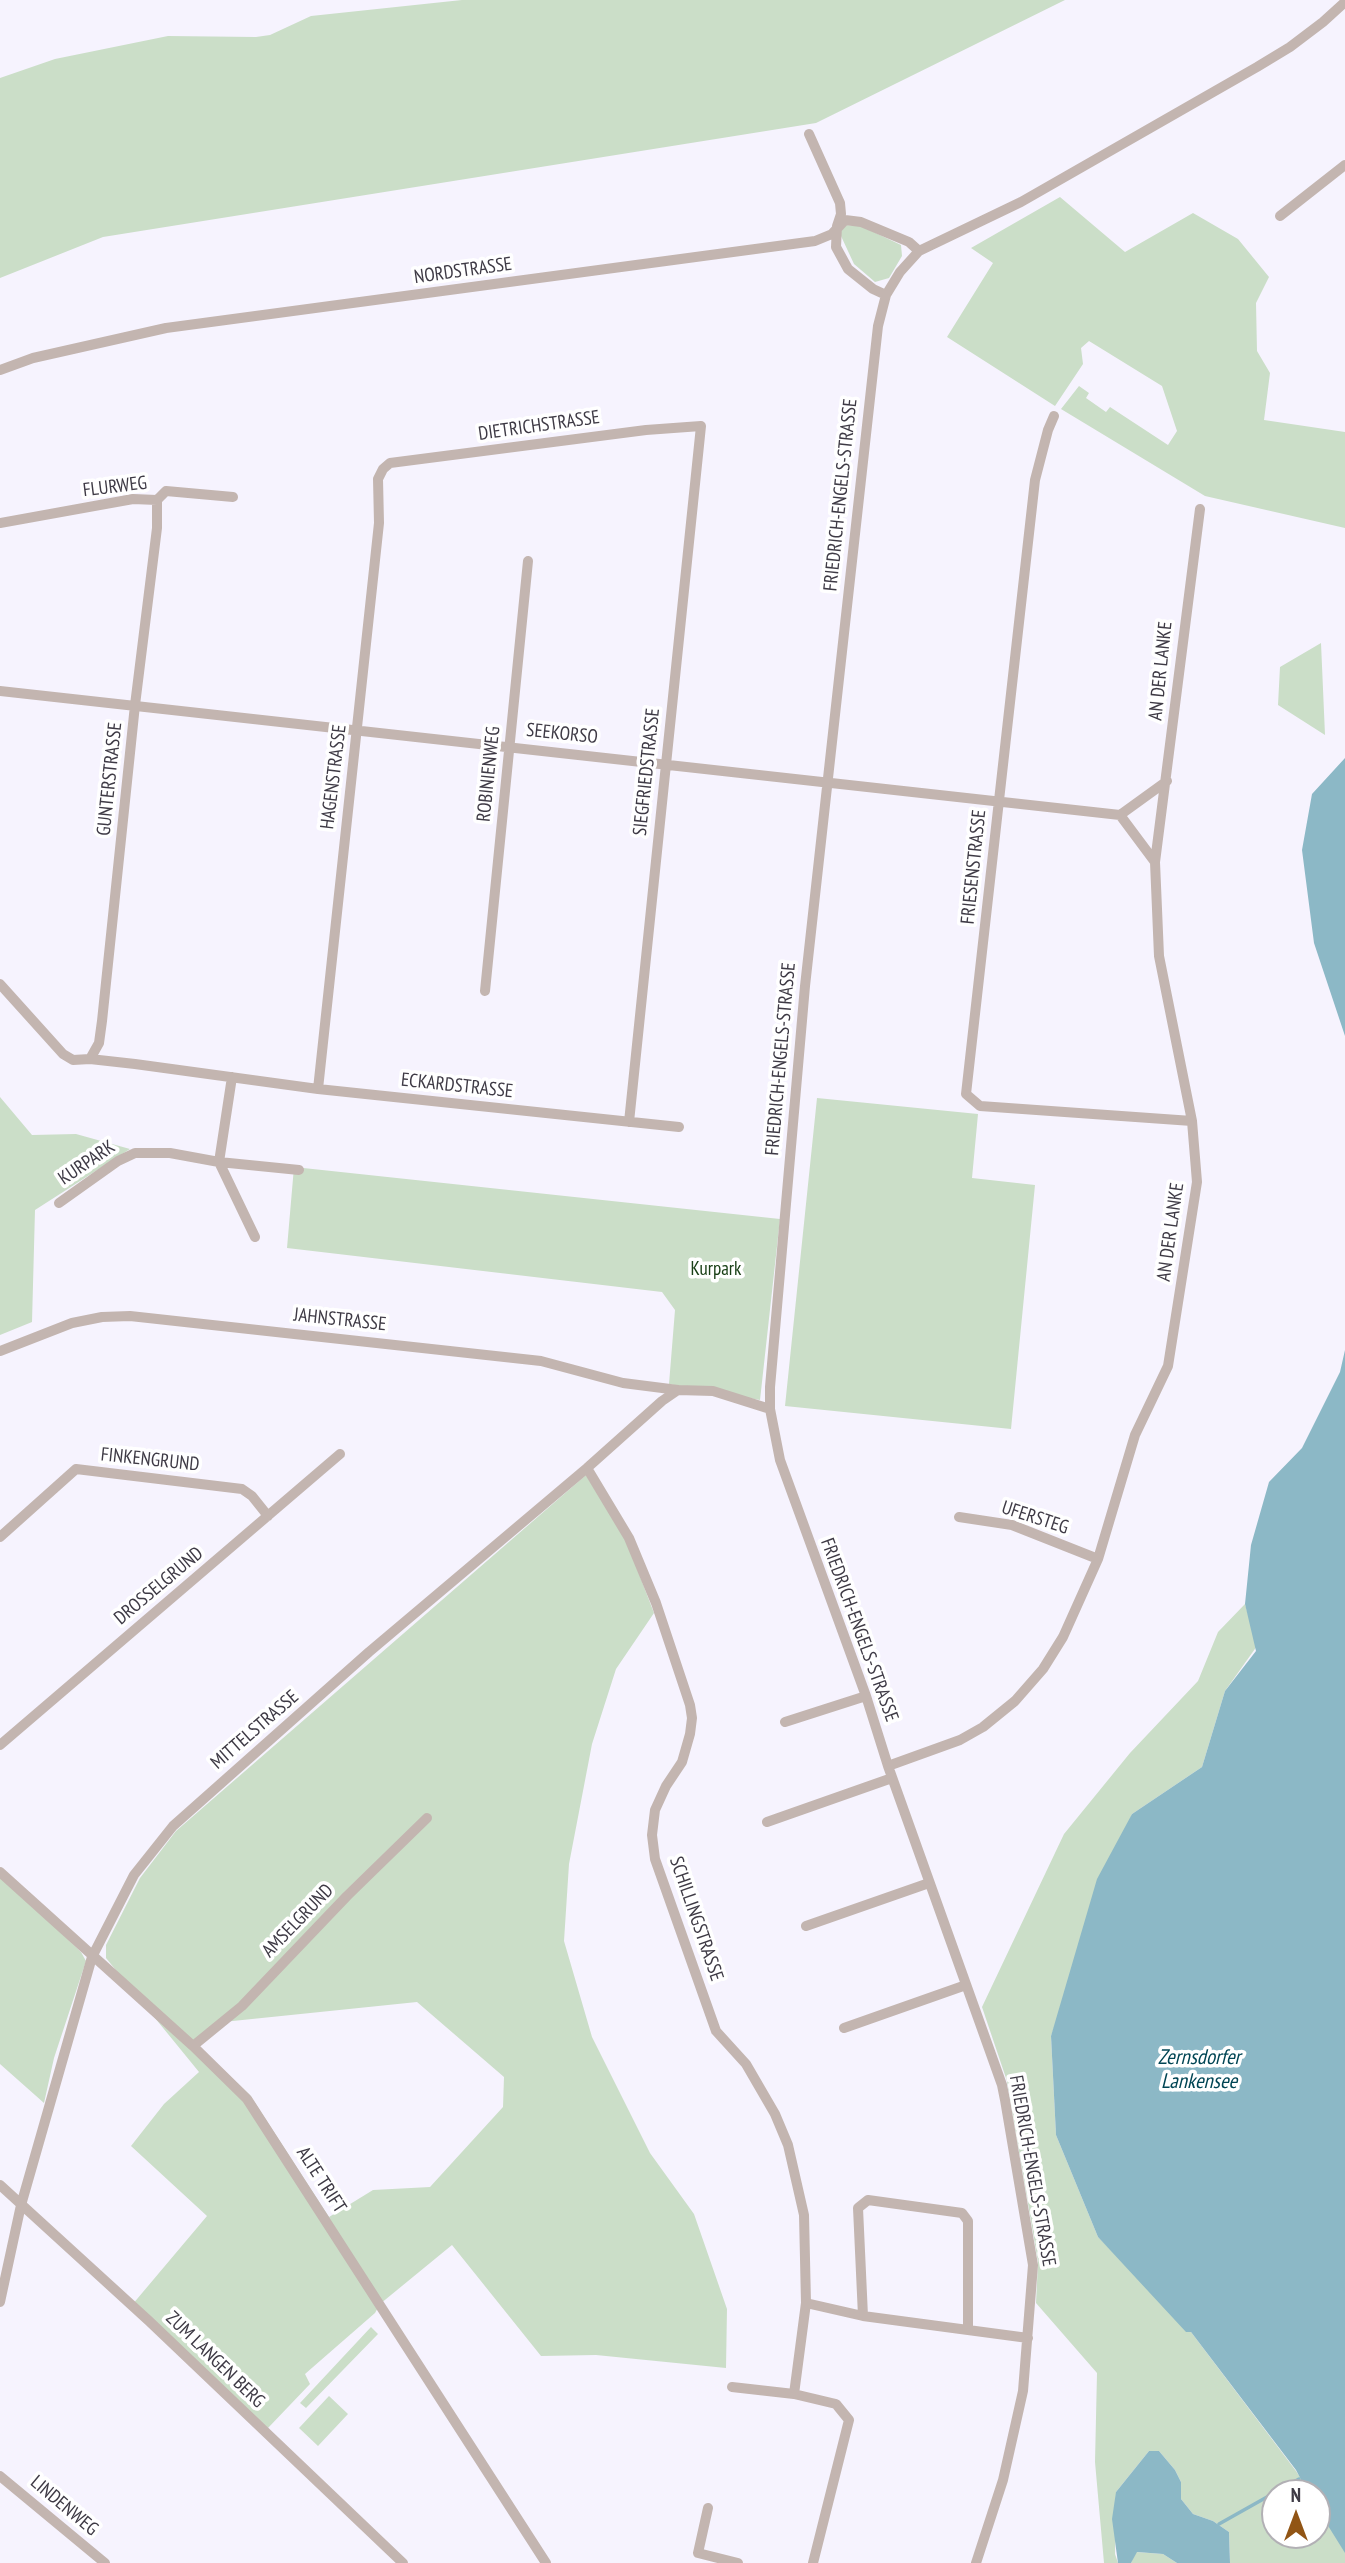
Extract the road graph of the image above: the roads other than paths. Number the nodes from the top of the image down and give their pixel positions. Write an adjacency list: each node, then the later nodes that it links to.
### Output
1 (1345, 2): 6 (street, FRIEDRICH-ENGELS-STRASSE)
2 (809, 134): 5 (street)
3 (1345, 165): 4 (street)
4 (1280, 216)
5 (837, 226): 6 (street, NORDSTRASSE); 7 (street); 8 (street, NORDSTRASSE)
6 (919, 250): 7 (street, FRIEDRICH-ENGELS-STRASSE)
7 (886, 295): 23 (street, FRIEDRICH-ENGELS-STRASSE)
8 (0, 370)
9 (1054, 416): 24 (street, FRIESENSTRASSE)
10 (701, 426): 11 (street, DIETRICHSTRASSE); 21 (street, SIEGFRIEDSTRASSE)
11 (383, 469): 19 (street, HAGENSTRASSE)
12 (233, 497): 13 (street, FLURWEG)
13 (157, 500): 15 (street, FLURWEG); 18 (street, GUNTERSTRASSE)
14 (1200, 509): 22 (street, AN DER LANKE)
15 (0, 523)
16 (528, 561): 20 (street, ROBINIENWEG)
17 (0, 691): 18 (street, SEEKORSO)
18 (135, 705): 19 (street, SEEKORSO); 29 (street, GUNTERSTRASSE)
19 (358, 730): 20 (street, SEEKORSO); 31 (street, HAGENSTRASSE)
20 (510, 746): 21 (street, SEEKORSO); 28 (street, ROBINIENWEG)
21 (665, 763): 23 (street, SEEKORSO); 33 (street, SIEGFRIEDSTRASSE)
22 (1167, 781): 25 (street); 26 (street, AN DER LANKE)
23 (827, 782): 24 (street, SEEKORSO); 41 (street, FRIEDRICH-ENGELS-STRASSE)
24 (999, 800): 25 (street, SEEKORSO); 32 (street, FRIESENSTRASSE)
25 (1120, 815): 26 (street)
26 (1156, 862): 32 (street, AN DER LANKE)
27 (0, 984): 29 (street, ECKARDSTRASSE)
28 (485, 991)
29 (90, 1059): 30 (street, ECKARDSTRASSE)
30 (232, 1077): 31 (street, ECKARDSTRASSE); 35 (street)
31 (318, 1089): 33 (street, ECKARDSTRASSE)
32 (1192, 1121): 47 (street, AN DER LANKE)
33 (629, 1122): 34 (street, ECKARDSTRASSE)
34 (679, 1127)
35 (219, 1162): 36 (street); 37 (street, KURPARK); 38 (street)
36 (299, 1170)
37 (59, 1203)
38 (255, 1237)
39 (0, 1351): 40 (street, JAHNSTRASSE)
40 (678, 1390): 41 (street); 43 (street, MITTELSTRASSE)
41 (770, 1409): 48 (street, FRIEDRICH-ENGELS-STRASSE)
42 (340, 1454): 44 (street, DROSSELGRUND)
43 (587, 1468): 58 (street, MITTELSTRASSE); 65 (street, SCHILLINGSTRASSE)
44 (268, 1516): 46 (street, FINKENGRUND); 50 (street, DROSSELGRUND)
45 (959, 1517): 47 (street, UFERSTEG)
46 (0, 1537)
47 (1098, 1559): 51 (street, AN DER LANKE)
48 (866, 1696): 49 (street); 51 (street, FRIEDRICH-ENGELS-STRASSE)
49 (785, 1722)
50 (0, 1745)
51 (888, 1766): 52 (street, FRIEDRICH-ENGELS-STRASSE)
52 (892, 1778): 54 (street); 56 (street, FRIEDRICH-ENGELS-STRASSE)
53 (427, 1818): 61 (street, AMSELGRUND)
54 (767, 1822)
55 (0, 1872): 58 (street, ALTE TRIFT)
56 (929, 1882): 57 (street); 59 (street, FRIEDRICH-ENGELS-STRASSE)
57 (806, 1926)
58 (92, 1957): 61 (street, ALTE TRIFT); 63 (street, MITTELSTRASSE)
59 (966, 1985): 60 (street); 68 (street, FRIEDRICH-ENGELS-STRASSE)
60 (844, 2028)
61 (194, 2046): 75 (street, ALTE TRIFT)
62 (0, 2185): 63 (street, ZUM LANGEN BERG)
63 (21, 2205): 64 (street, MITTELSTRASSE); 74 (street, ZUM LANGEN BERG)
64 (0, 2302)
65 (806, 2303): 66 (street); 70 (street, SCHILLINGSTRASSE)
66 (863, 2316): 67 (street); 67 (street)
67 (968, 2330): 68 (street)
68 (1028, 2338): 78 (street, FRIEDRICH-ENGELS-STRASSE)
69 (732, 2387): 70 (street)
70 (794, 2395): 77 (street)
71 (0, 2476): 73 (street, LINDENWEG)
72 (708, 2508): 76 (street)
73 (105, 2563)
74 (403, 2563)
75 (546, 2563)
76 (738, 2563)
77 (813, 2563)
78 (976, 2563)

